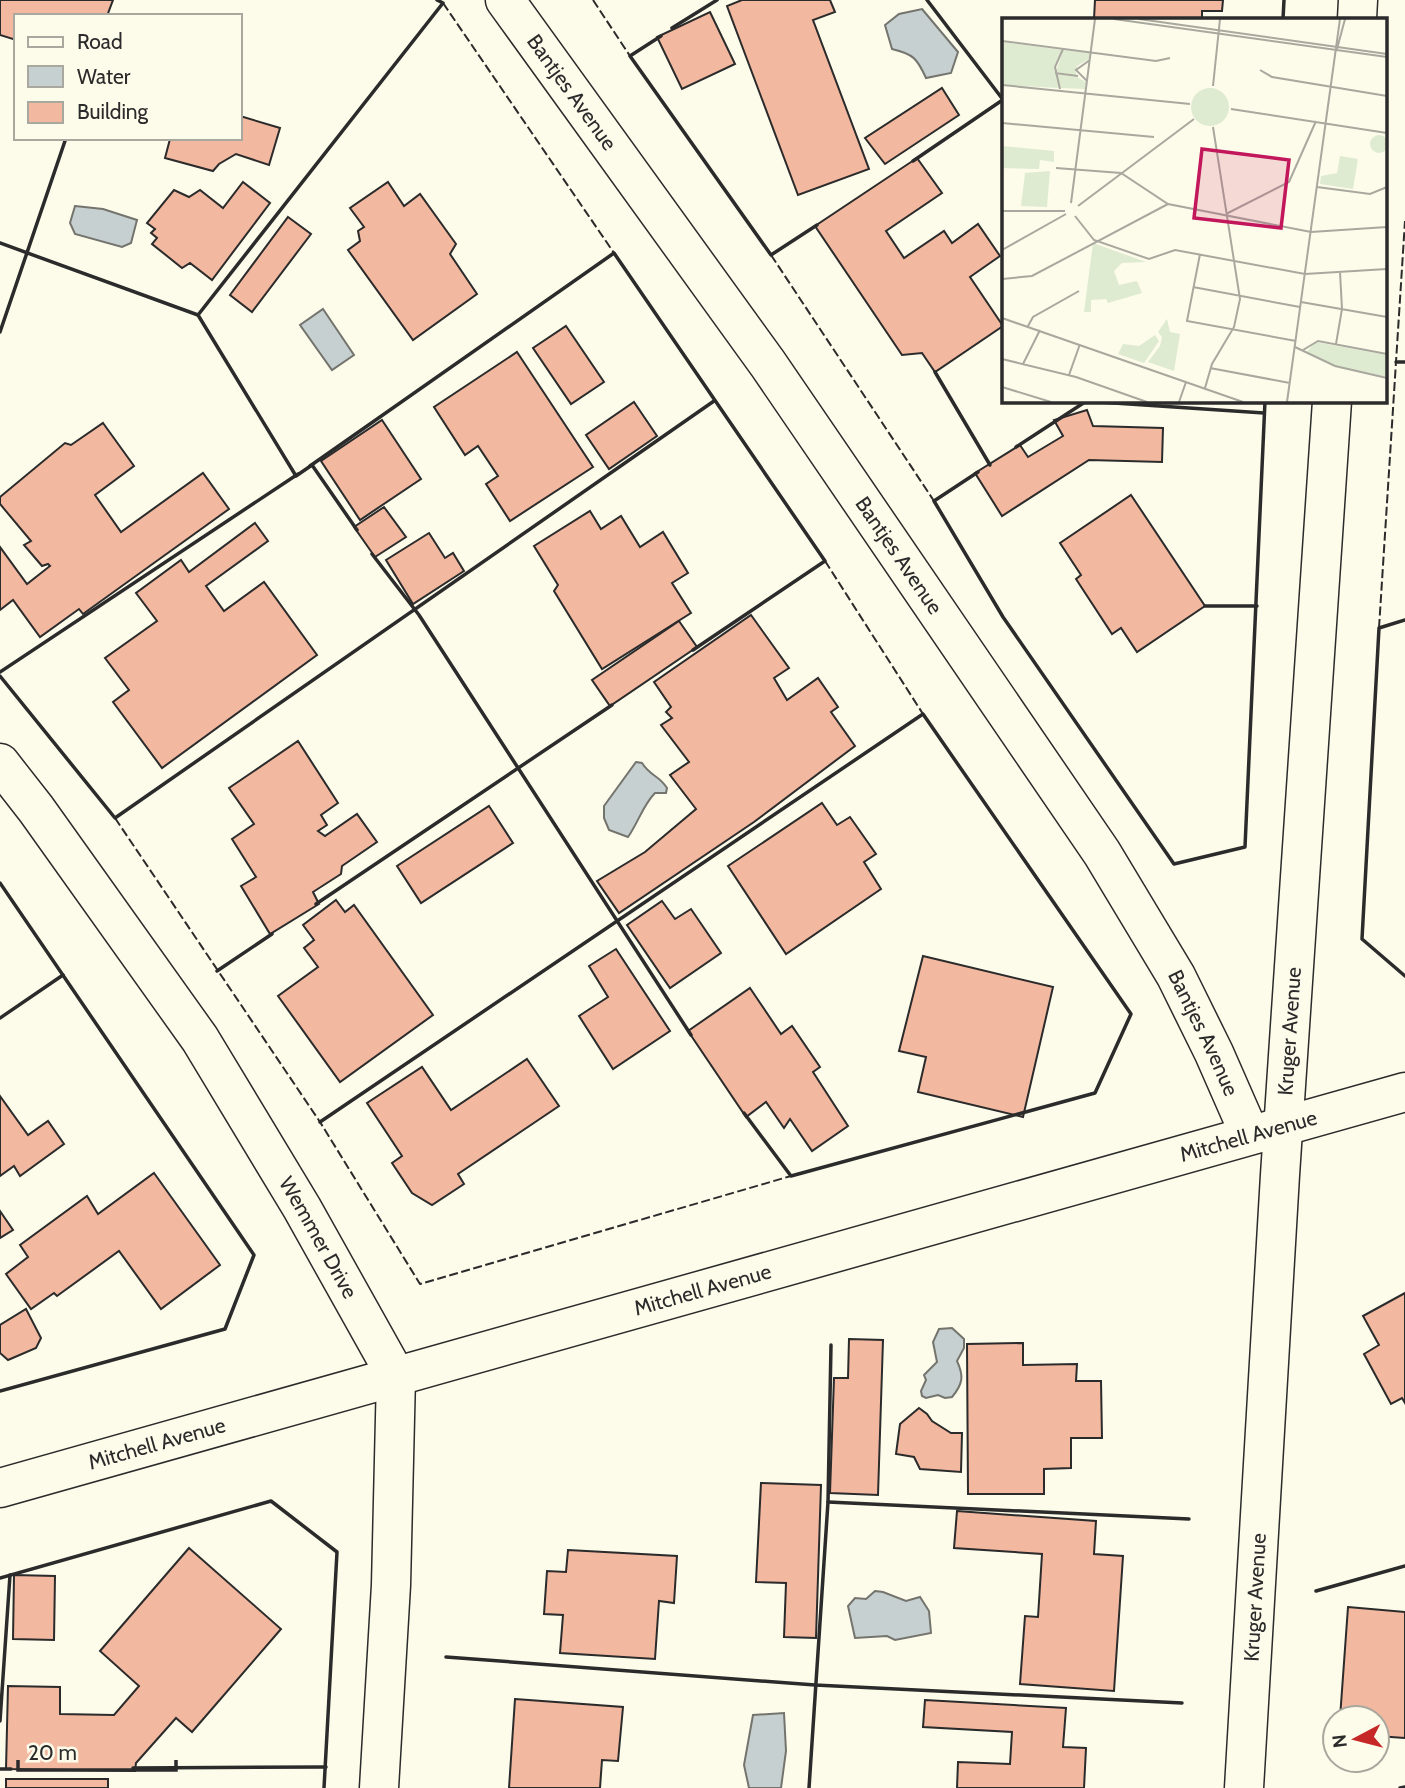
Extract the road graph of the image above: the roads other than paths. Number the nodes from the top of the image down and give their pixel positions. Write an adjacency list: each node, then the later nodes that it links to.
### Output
1 (505, 0): 7 (street, Bantjes Avenue)
2 (1358, 0): 3 (street)
3 (1357, 18)
4 (1332, 402): 7 (street, Kruger Avenue)
5 (0, 763): 8 (street, Wemmer Drive)
6 (1405, 1092): 7 (street, Mitchell Avenue)
7 (1267, 1131): 8 (street, Mitchell Avenue); 11 (street, Kruger Avenue)
8 (396, 1376): 9 (street, Mitchell Avenue); 10 (street)
9 (0, 1488)
10 (379, 1788)
11 (1244, 1788)

